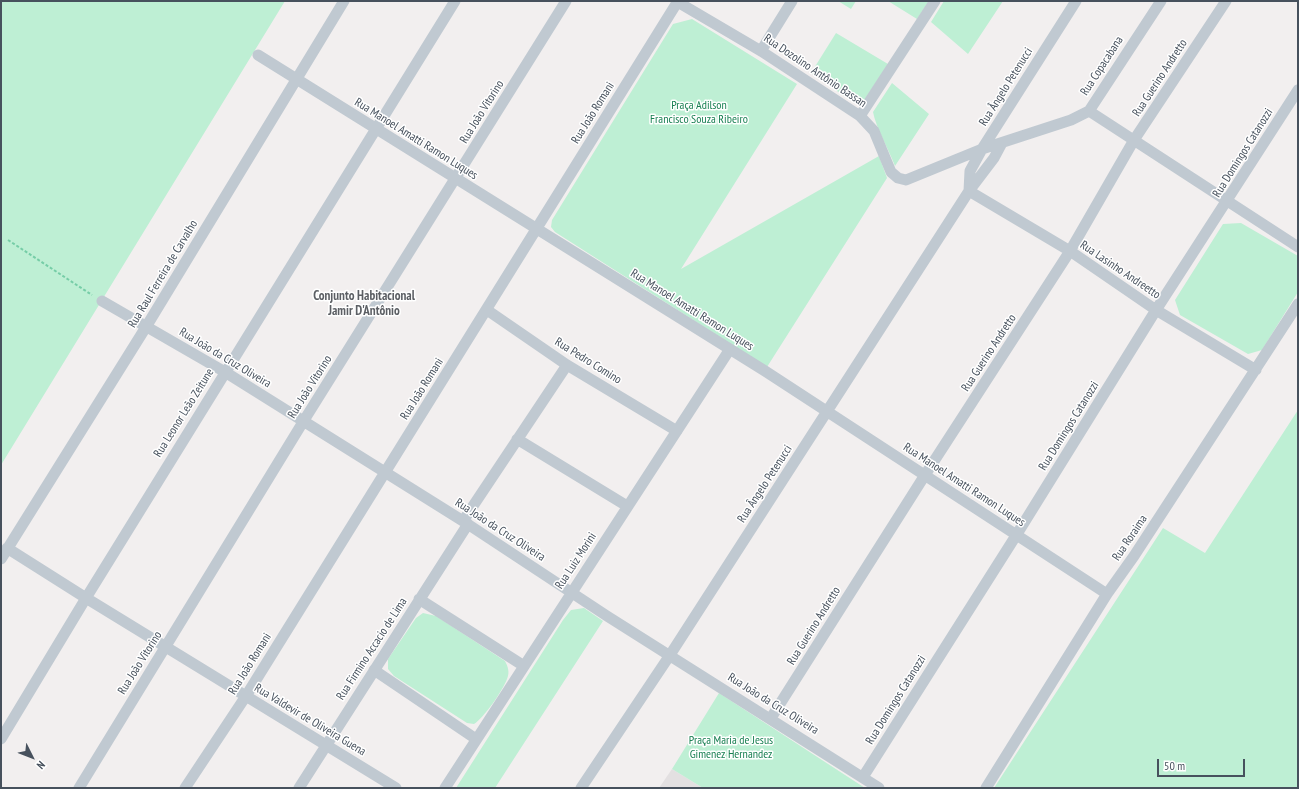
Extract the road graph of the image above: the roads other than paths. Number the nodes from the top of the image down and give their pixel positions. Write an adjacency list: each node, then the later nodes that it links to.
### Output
1 (344, 1): 12 (street, Rua Raul Ferreira de Carvalho)
2 (455, 1): 16 (street, Rua Leonor Leão Zeitune)
3 (566, 1): 20 (street, Rua João Vitorino)
4 (677, 1): 10 (street, Rua Dozolino Antônio Bassan); 23 (street, Rua João Romani)
5 (792, 1): 10 (street)
6 (935, 1): 15 (street)
7 (1076, 1): 19 (street, Rua Ângelo Petenucci)
8 (1161, 1): 14 (street, Rua Copacabana)
9 (1226, 1): 17 (street, Rua Guerino Andretto)
10 (761, 51): 15 (street, Rua Dozolino Antônio Bassan)
11 (258, 55): 12 (street, Rua Manoel Amatti Ramon Luques)
12 (296, 80): 16 (street, Rua Manoel Amatti Ramon Luques); 30 (street, Rua Raul Ferreira de Carvalho)
13 (1298, 90): 22 (street, Rua Domingos Catanozzi)
14 (1089, 111): 17 (street); 18 (street, Rua Copacabana)
15 (860, 116): 19 (street, Rua Dozolino Antônio Bassan)
16 (376, 129): 20 (street, Rua Manoel Amatti Ramon Luques); 34 (street, Rua Leonor Leão Zeitune)
17 (1134, 140): 22 (street); 25 (street, Rua Guerino Andretto)
18 (1002, 143): 19 (street, Rua Copacabana); 21 (street, Rua Ângelo Petenucci)
19 (982, 149): 21 (street, Rua Ângelo Petenucci)
20 (456, 179): 23 (street, Rua Manoel Amatti Ramon Luques); 36 (street, Rua João Vitorino)
21 (969, 191): 25 (street, Rua Lasinho Andreetto); 35 (street, Rua Ângelo Petenucci)
22 (1228, 202): 24 (street); 29 (street, Rua Domingos Catanozzi)
23 (537, 228): 28 (street, Rua João Romani); 31 (street, Rua Manoel Amatti Ramon Luques)
24 (1298, 247)
25 (1070, 252): 29 (street, Rua Lasinho Andreetto); 40 (street, Rua Guerino Andretto)
26 (102, 301): 30 (street, Rua João da Cruz Oliveira)
27 (1298, 304): 33 (street, Rua Roraima)
28 (487, 310): 32 (street, Rua Pedro Comino); 39 (street, Rua João Romani)
29 (1156, 310): 33 (street, Rua Lasinho Andreetto); 43 (street, Rua Domingos Catanozzi)
30 (146, 327): 34 (street, Rua João da Cruz Oliveira); 44 (street, Rua Raul Ferreira de Carvalho)
31 (730, 349): 35 (street, Rua Manoel Amatti Ramon Luques); 37 (street, Rua Luiz Morini)
32 (567, 365): 37 (street, Rua Pedro Comino); 38 (street, Rua Firmino Accacio de Lima)
33 (1256, 370): 47 (street, Rua Roraima)
34 (225, 372): 36 (street, Rua João da Cruz Oliveira); 48 (street, Rua Leonor Leão Zeitune)
35 (827, 412): 40 (street, Rua Manoel Amatti Ramon Luques); 51 (street, Rua Ângelo Petenucci)
36 (303, 422): 39 (street, Rua João da Cruz Oliveira); 50 (street, Rua João Vitorino)
37 (677, 431): 41 (street, Rua Luiz Morini)
38 (517, 439): 41 (street); 42 (street, Rua Firmino Accacio de Lima)
39 (385, 472): 42 (street, Rua João da Cruz Oliveira); 54 (street, Rua João Romani)
40 (925, 475): 43 (street, Rua Manoel Amatti Ramon Luques); 55 (street, Rua Guerino Andretto)
41 (627, 506): 46 (street, Rua Luiz Morini)
42 (466, 522): 46 (street, Rua João da Cruz Oliveira); 49 (street, Rua Firmino Accacio de Lima)
43 (1017, 534): 47 (street, Rua Manoel Amatti Ramon Luques); 59 (street, Rua Domingos Catanozzi)
44 (6, 544): 45 (street, Rua Raul Ferreira de Carvalho); 48 (street, Rua Valdevir de Oliveira Guena)
45 (1, 559)
46 (572, 592): 51 (street, Rua João da Cruz Oliveira); 52 (street, Rua Luiz Morini)
47 (1107, 594): 67 (street, Rua Roraima)
48 (86, 598): 50 (street, Rua Valdevir de Oliveira Guena); 56 (street, Rua Leonor Leão Zeitune)
49 (419, 599): 52 (street); 53 (street, Rua Firmino Accacio de Lima)
50 (166, 647): 54 (street, Rua Valdevir de Oliveira Guena); 60 (street, Rua João Vitorino)
51 (670, 655): 55 (street, Rua João da Cruz Oliveira); 65 (street, Rua Ângelo Petenucci)
52 (524, 666): 57 (street, Rua Luiz Morini)
53 (374, 670): 57 (street); 58 (street, Rua Firmino Accacio de Lima)
54 (246, 696): 58 (street, Rua Valdevir de Oliveira Guena); 61 (street, Rua João Romani)
55 (771, 718): 59 (street, Rua João da Cruz Oliveira)
56 (1, 739)
57 (476, 739): 64 (street, Rua Luiz Morini)
58 (326, 745): 62 (street, Rua Firmino Accacio de Lima); 63 (street, Rua Valdevir de Oliveira Guena)
59 (863, 777): 66 (street, Rua João da Cruz Oliveira)
60 (79, 788)
61 (184, 788)
62 (299, 788)
63 (396, 788)
64 (445, 788)
65 (581, 788)
66 (879, 788)
67 (986, 788)

